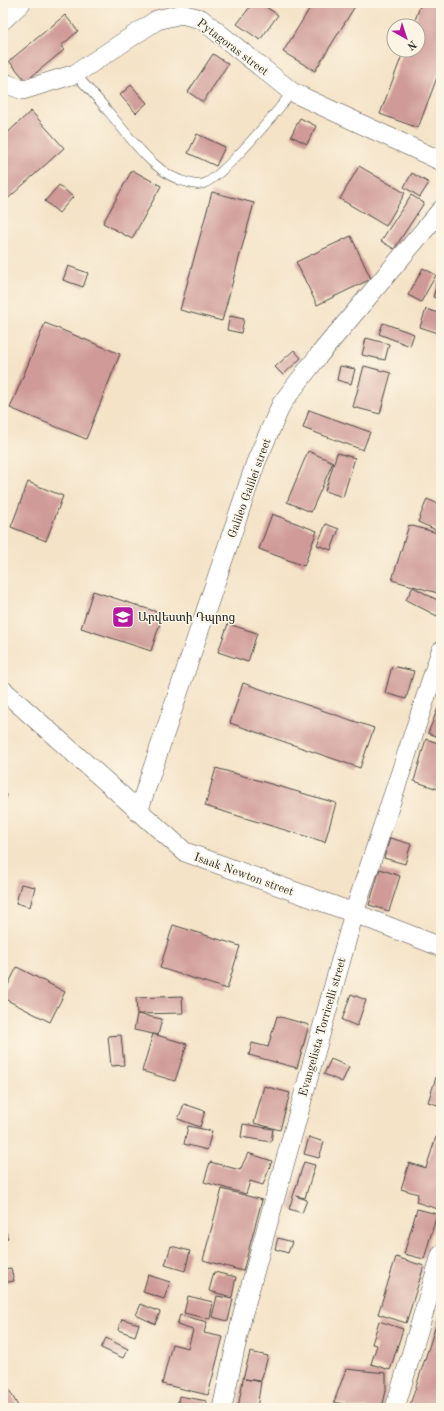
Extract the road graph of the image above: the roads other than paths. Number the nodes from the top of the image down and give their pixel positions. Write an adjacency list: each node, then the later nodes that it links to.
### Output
1 (21, 3): 2 (street)
2 (3, 20)
3 (75, 74): 4 (street, Pytagoras street); 5 (street, Pytagoras street); 5 (lane)
4 (3, 81)
5 (292, 92): 6 (street, Pytagoras street)
6 (441, 161)
7 (441, 210): 10 (street, Galileo Galilei street)
8 (441, 651): 11 (street, Evangelista Torricelli street)
9 (3, 690): 10 (street, Isaak Newton street)
10 (138, 812): 11 (street, Isaak Newton street)
11 (354, 913): 12 (street, Isaak Newton street); 14 (street, Evangelista Torricelli street)
12 (441, 947)
13 (441, 1255): 15 (street)
14 (222, 1408)
15 (395, 1408)

